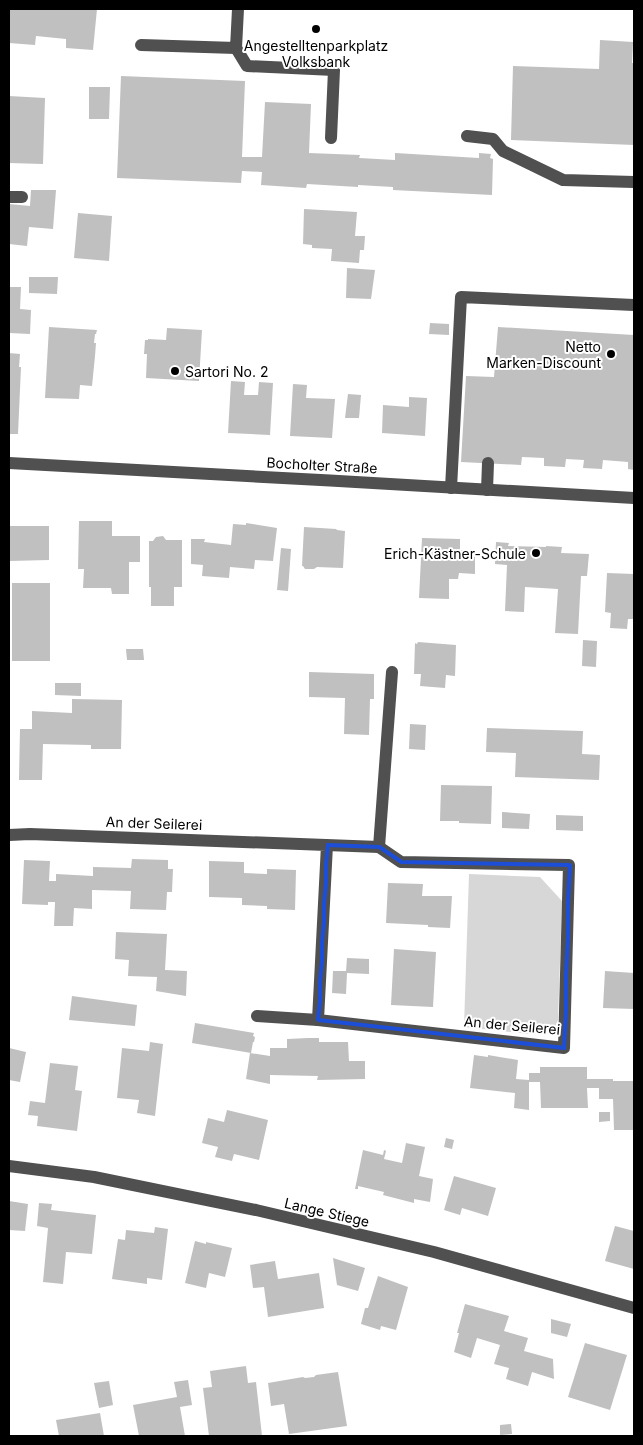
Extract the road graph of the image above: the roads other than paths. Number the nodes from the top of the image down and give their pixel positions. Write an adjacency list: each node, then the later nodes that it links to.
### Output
1 (238, 9): 3 (street)
2 (141, 44): 3 (street)
3 (236, 48): 5 (street)
4 (467, 136): 6 (street)
5 (331, 138)
6 (634, 182)
7 (634, 305): 10 (street)
8 (9, 463): 10 (street, Bocholter Straße)
9 (488, 463): 11 (street)
10 (451, 488): 11 (street, Bocholter Straße)
11 (487, 490): 12 (street, Bocholter Straße)
12 (634, 498)
13 (392, 672): 16 (street)
14 (9, 835): 15 (street, An der Seilerei)
15 (327, 845): 16 (street, An der Seilerei); 18 (street)
16 (379, 847): 18 (street, An der Seilerei)
17 (257, 1016): 18 (street)
18 (318, 1020)
19 (9, 1166): 20 (street, Lange Stiege)
20 (634, 1308)

